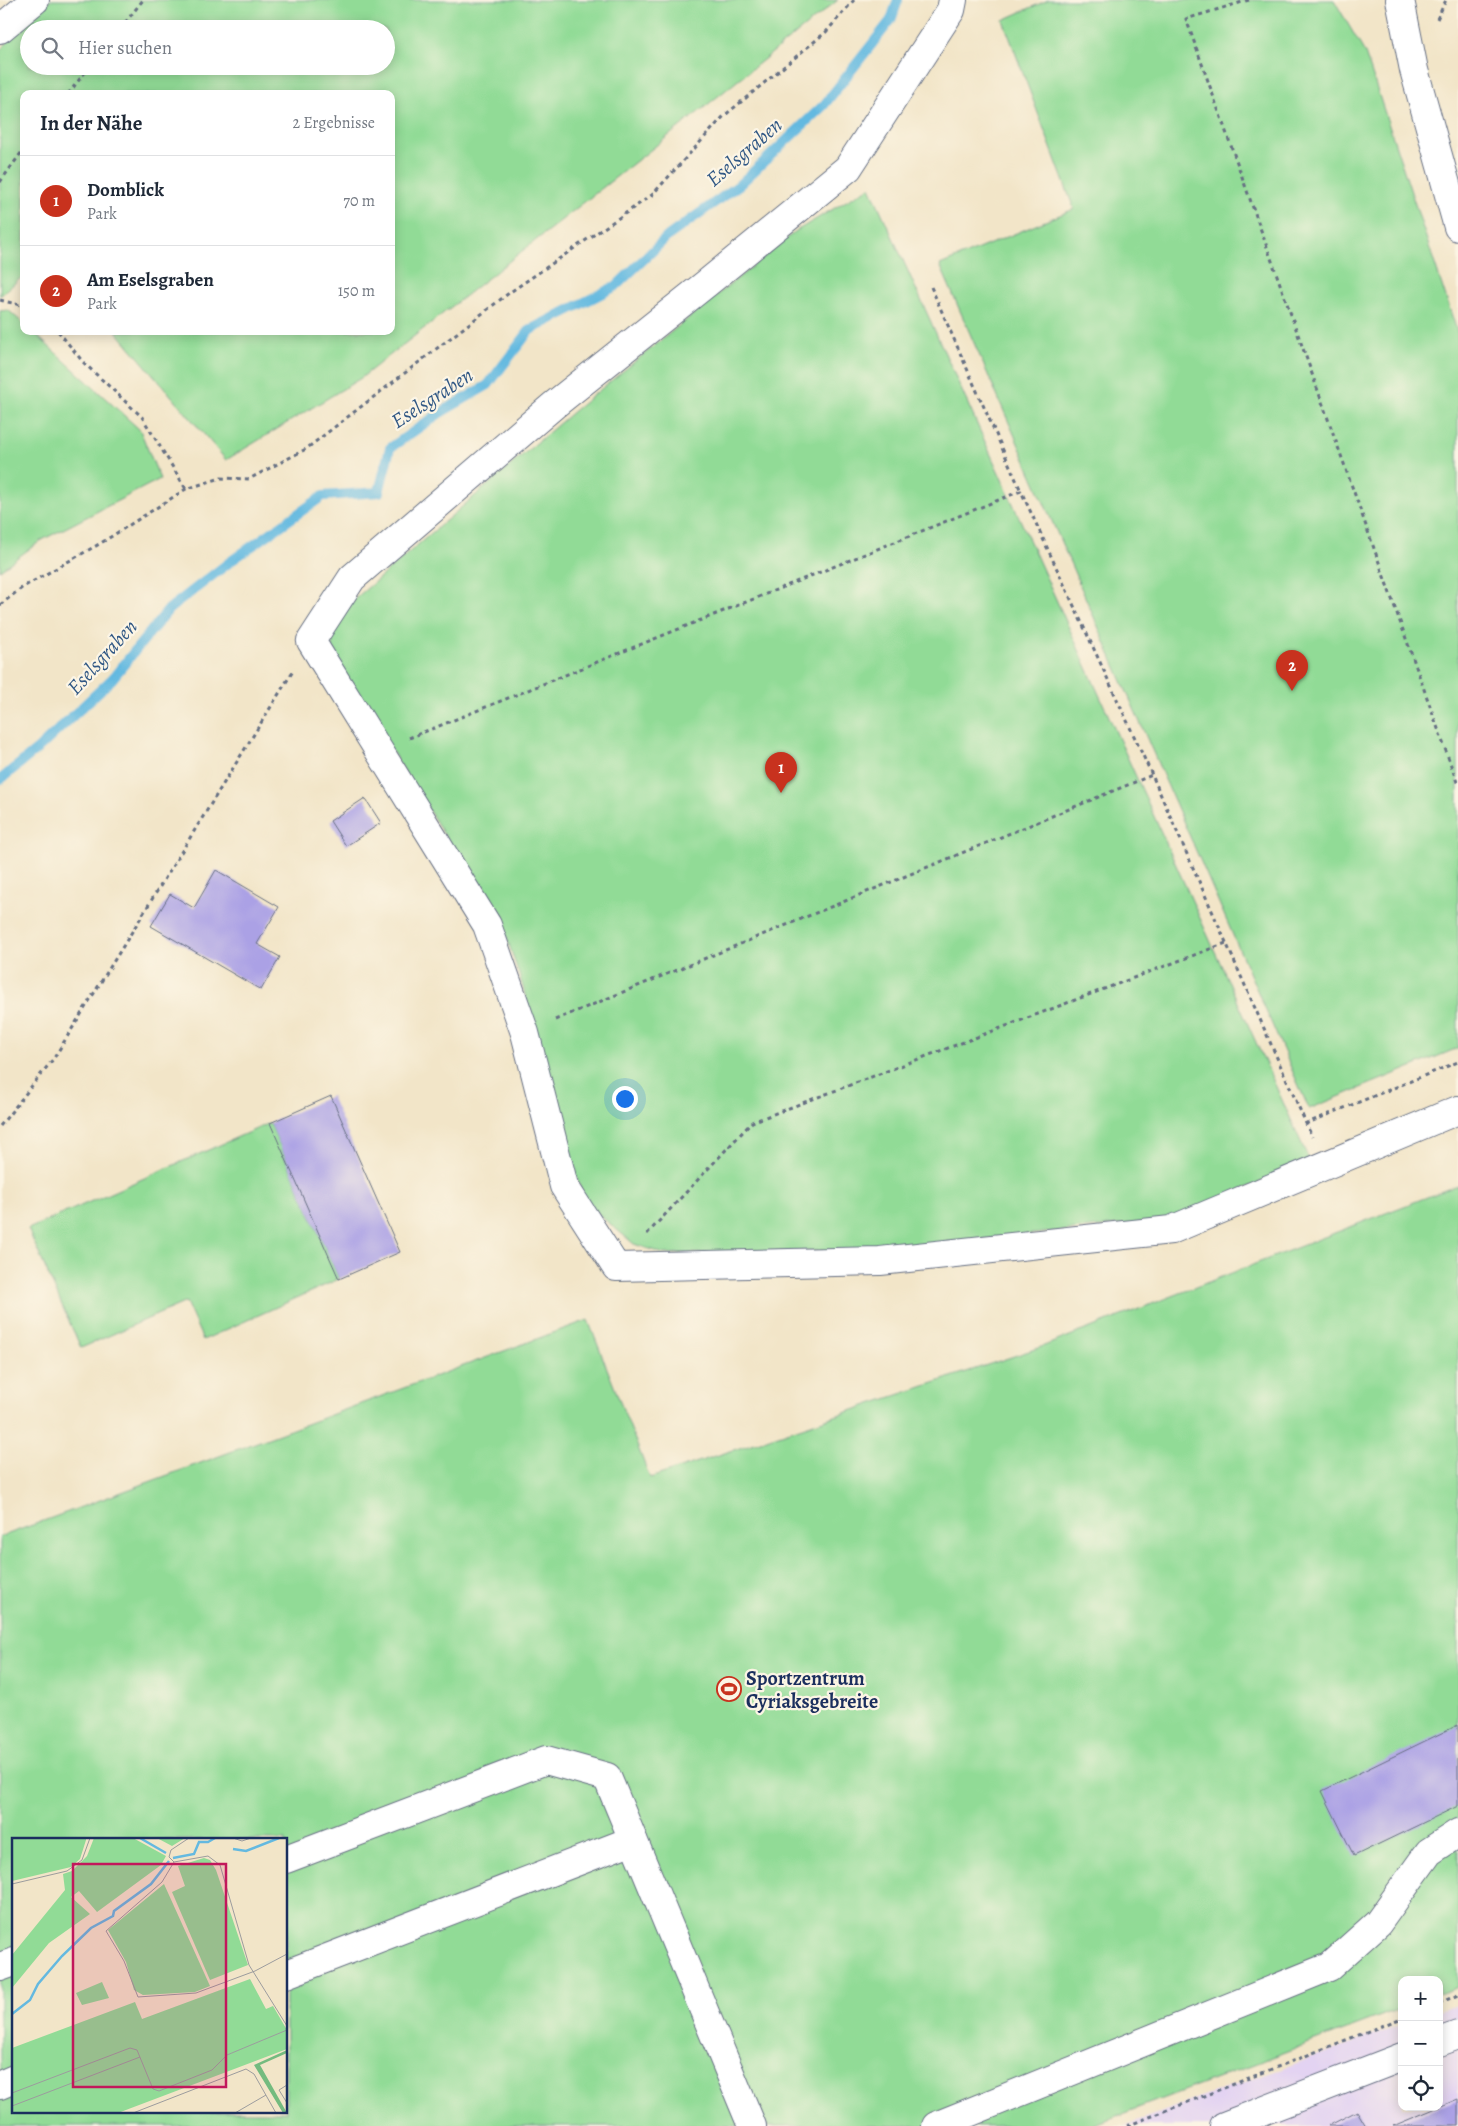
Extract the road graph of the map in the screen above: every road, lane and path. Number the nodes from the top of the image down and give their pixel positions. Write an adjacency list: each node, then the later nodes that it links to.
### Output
1 (35, 0): 8 (lane)
2 (143, 0): 7 (path)
3 (854, 0): 18 (path)
4 (953, 0): 21 (lane)
5 (1249, 0): 24 (path)
6 (1400, 0): 13 (lane)
7 (127, 20)
8 (0, 29)
9 (83, 75): 10 (path)
10 (71, 90)
11 (20, 154): 12 (path)
12 (0, 182)
13 (1458, 227)
14 (931, 287): 19 (path)
15 (0, 300): 16 (path)
16 (20, 305)
17 (61, 335): 18 (path)
18 (186, 489): 20 (path)
19 (1021, 491): 22 (path); 23 (path)
20 (0, 605)
21 (311, 642): 22 (lane); 30 (path)
22 (378, 750): 26 (lane)
23 (1152, 776): 25 (path); 26 (path)
24 (1458, 785)
25 (1226, 944): 29 (path); 32 (path)
26 (525, 1033): 32 (lane)
27 (1458, 1062): 29 (path)
28 (1458, 1110): 31 (lane)
29 (1305, 1124): 31 (path)
30 (0, 1126)
31 (1325, 1165): 32 (lane)
32 (616, 1267)
33 (1458, 1832): 48 (lane)
34 (633, 1840): 35 (lane); 38 (lane); 47 (lane)
35 (288, 1858)
36 (12, 1963): 37 (lane)
37 (0, 1967)
38 (288, 1973)
39 (1458, 1996): 40 (path)
40 (1443, 2002)
41 (1398, 2020): 49 (path)
42 (1458, 2035): 43 (lane)
43 (1443, 2041)
44 (1398, 2059): 50 (lane)
45 (12, 2080): 46 (lane)
46 (0, 2084)
47 (752, 2126)
48 (936, 2126)
49 (1127, 2126)
50 (1224, 2126)

